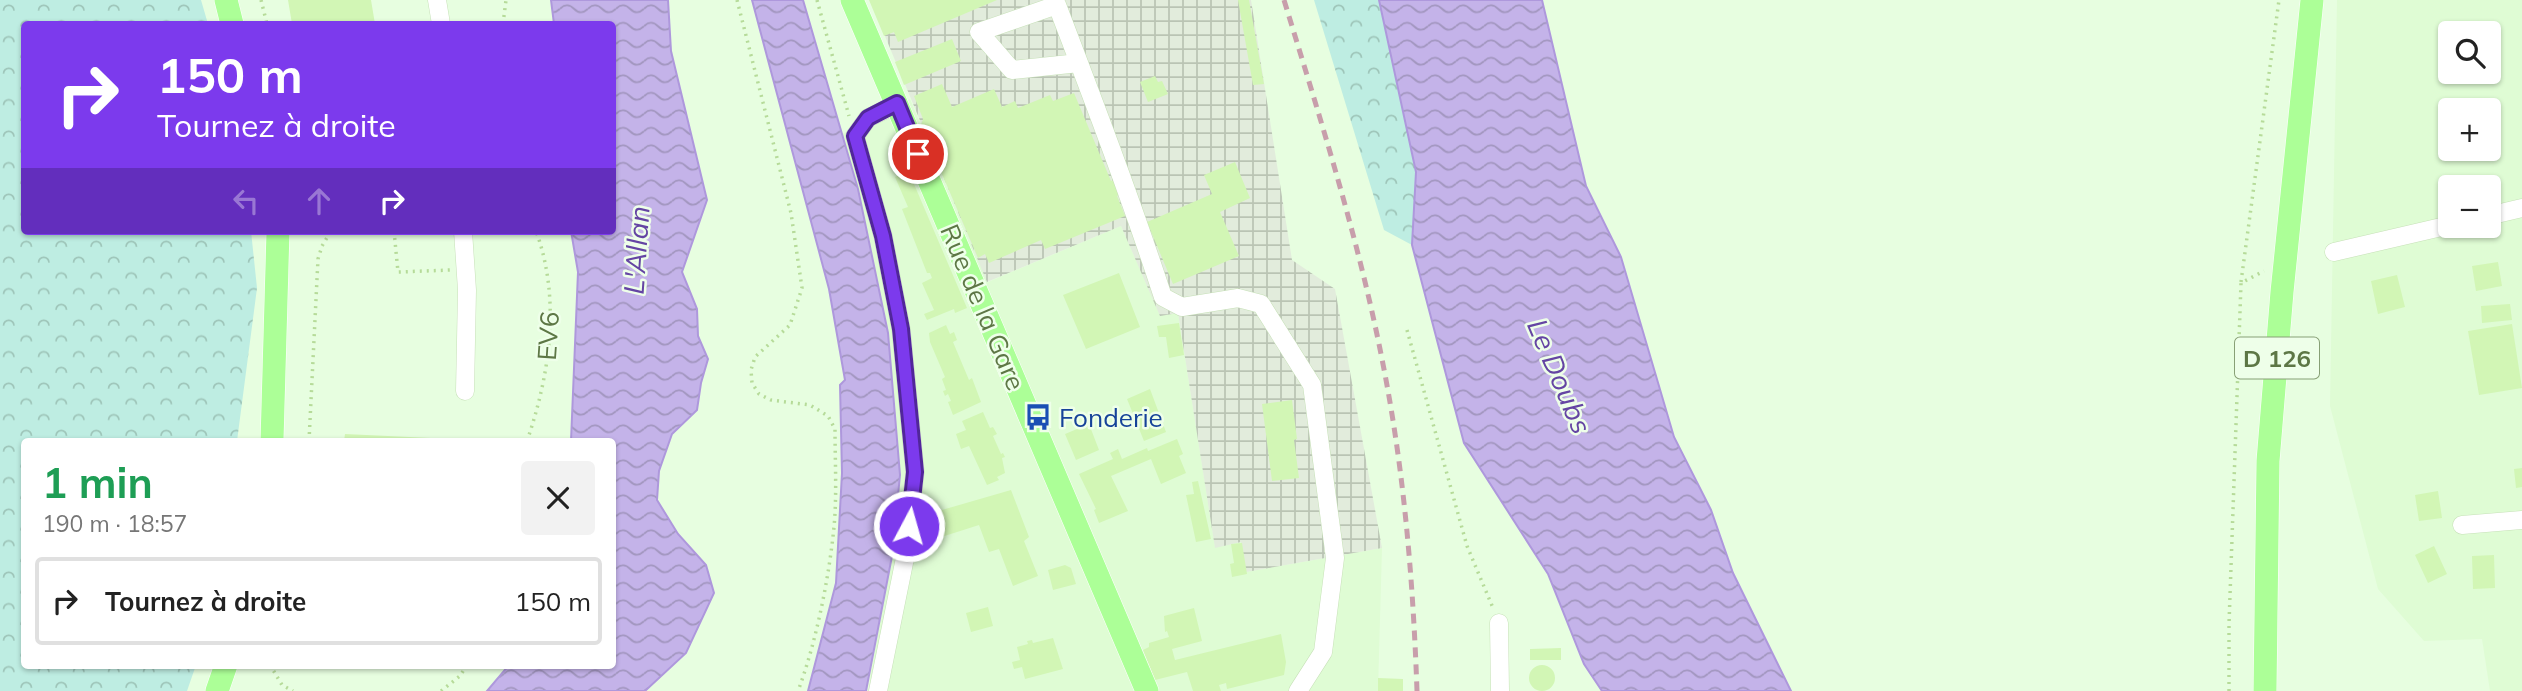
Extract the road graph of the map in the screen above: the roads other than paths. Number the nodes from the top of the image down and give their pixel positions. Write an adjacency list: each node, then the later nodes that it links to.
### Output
1 (226, 0): 6 (main road)
2 (437, 0): 7 (street)
3 (852, 0): 10 (main road, Rue de la Gare)
4 (2314, 0): 8 (main road, D 126)
5 (2324, 0): 8 (street)
6 (231, 21)
7 (440, 21)
8 (2309, 25): 28 (main road, D 126)
9 (1079, 63): 9 (street); 26 (street)
10 (897, 103): 24 (street); 25 (main road, Rue de la Gare)
11 (2522, 208): 12 (street)
12 (2501, 213)
13 (2438, 228): 16 (street)
14 (278, 235): 18 (main road)
15 (463, 235): 17 (street)
16 (2334, 252)
17 (465, 391)
18 (272, 438)
19 (2522, 520): 20 (street)
20 (2462, 525)
21 (1499, 623): 27 (street)
22 (225, 669): 23 (main road)
23 (218, 690)
24 (878, 691)
25 (1147, 691)
26 (1298, 691)
27 (1500, 691)
28 (2265, 691)

